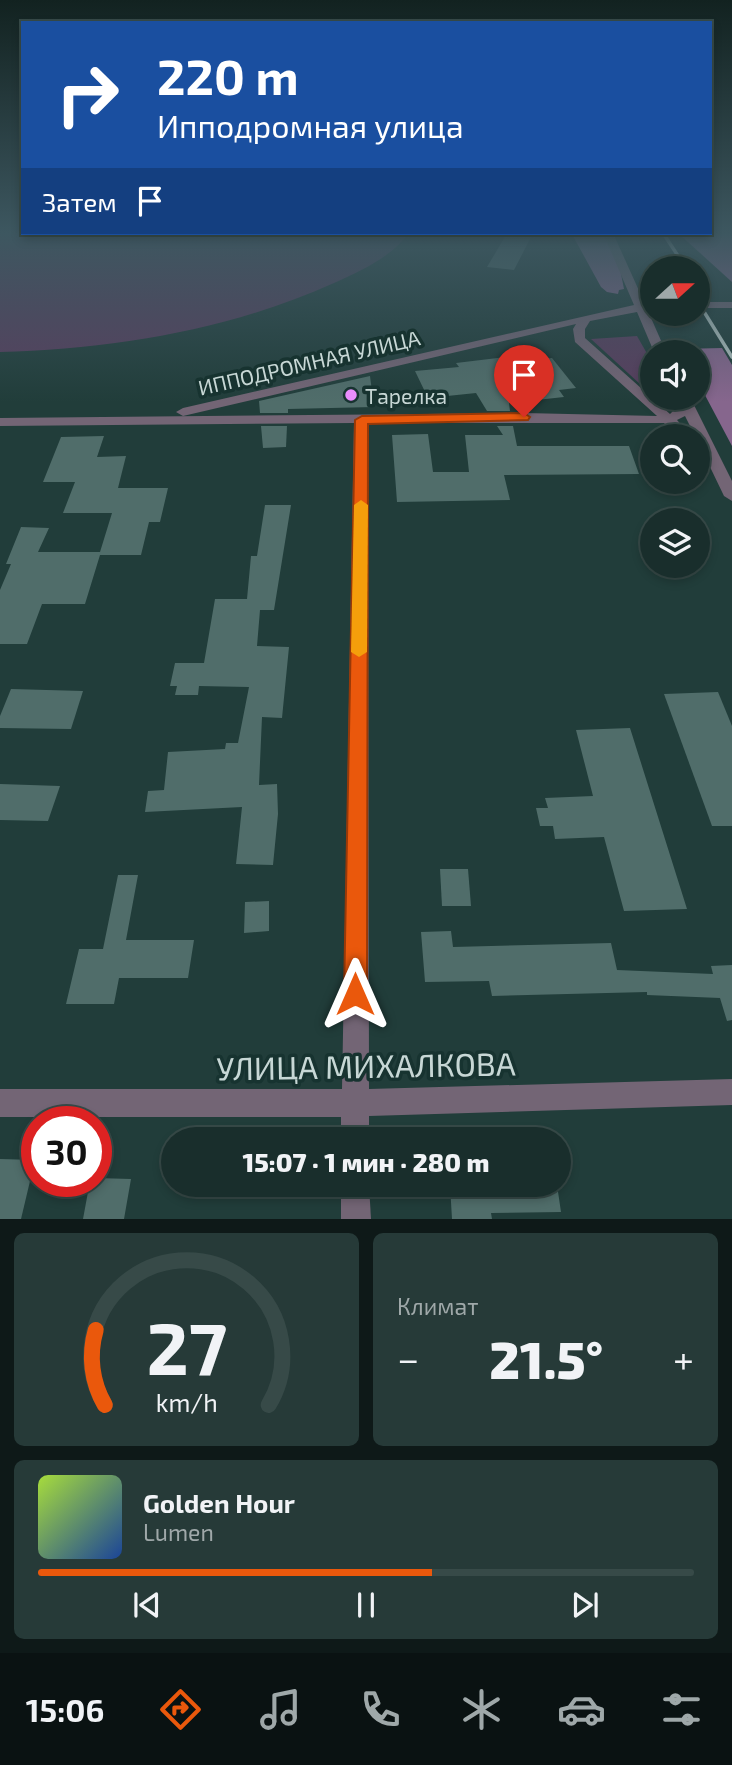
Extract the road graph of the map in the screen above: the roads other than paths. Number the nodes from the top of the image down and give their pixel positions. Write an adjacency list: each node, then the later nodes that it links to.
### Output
1 (732, 305): 2 (street)
2 (710, 306)
3 (640, 308): 4 (street, ИППОДРОМНАЯ УЛИЦА)
4 (585, 320): 7 (street); 8 (street, ИППОДРОМНАЯ УЛИЦА)
5 (683, 410): 7 (street)
6 (689, 410): 14 (street)
7 (669, 418): 9 (street, ИППОДРОМНАЯ УЛИЦА); 11 (street)
8 (138, 419): 9 (street, ИППОДРОМНАЯ УЛИЦА); 10 (street, ИППОДРОМНАЯ УЛИЦА)
9 (362, 420): 17 (street)
10 (4, 422): 12 (street)
11 (674, 424)
12 (0, 438)
13 (710, 467): 14 (street)
14 (730, 492)
15 (732, 1092): 17 (street, УЛИЦА МИХАЛКОВА)
16 (0, 1103): 17 (street, УЛИЦА МИХАЛКОВА)
17 (354, 1103): 18 (street)
18 (355, 1127)
19 (355, 1197): 20 (street)
20 (356, 1219)

